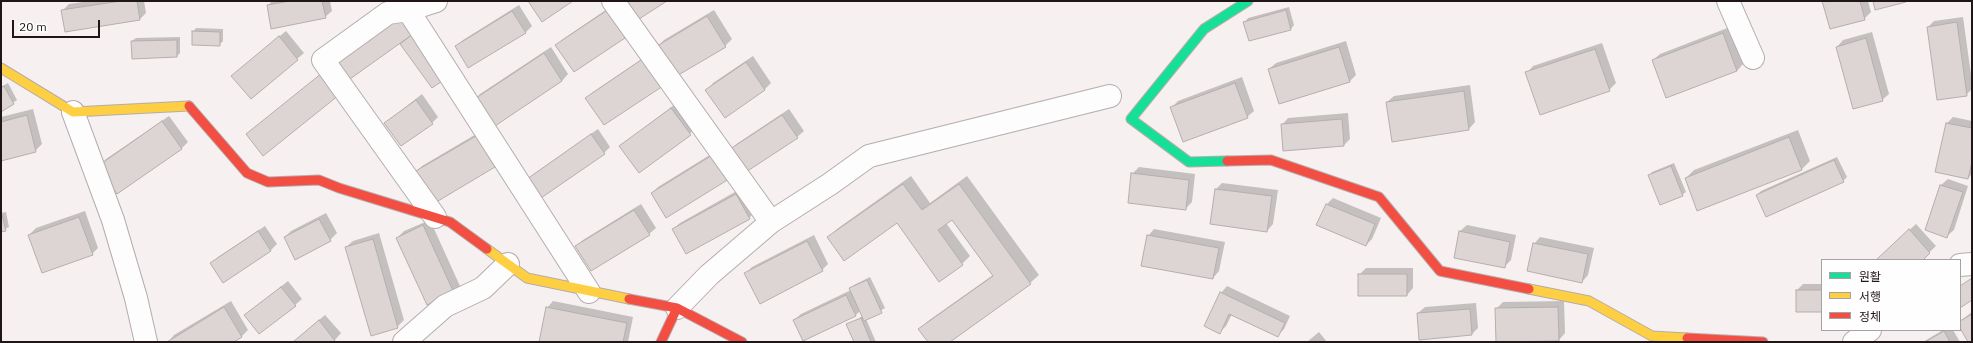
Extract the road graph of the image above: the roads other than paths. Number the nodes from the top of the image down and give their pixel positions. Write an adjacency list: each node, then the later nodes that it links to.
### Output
1 (436, 1): 5 (street)
2 (613, 1): 11 (street)
3 (1248, 1): 22 (street)
4 (1728, 1): 6 (street)
5 (408, 10): 10 (street); 15 (street)
6 (1753, 58)
7 (1, 68): 9 (street)
8 (1110, 96): 11 (street)
9 (73, 112): 10 (street); 18 (street)
10 (435, 217): 12 (street)
11 (771, 222): 16 (street)
12 (508, 264): 15 (street); 19 (street)
13 (1972, 264): 14 (street)
14 (1961, 265)
15 (589, 292): 16 (street)
16 (677, 308): 20 (street); 21 (street)
17 (1869, 331): 23 (street)
18 (146, 342)
19 (404, 342)
20 (661, 342)
21 (742, 342)
22 (1764, 342)
23 (1854, 342)

